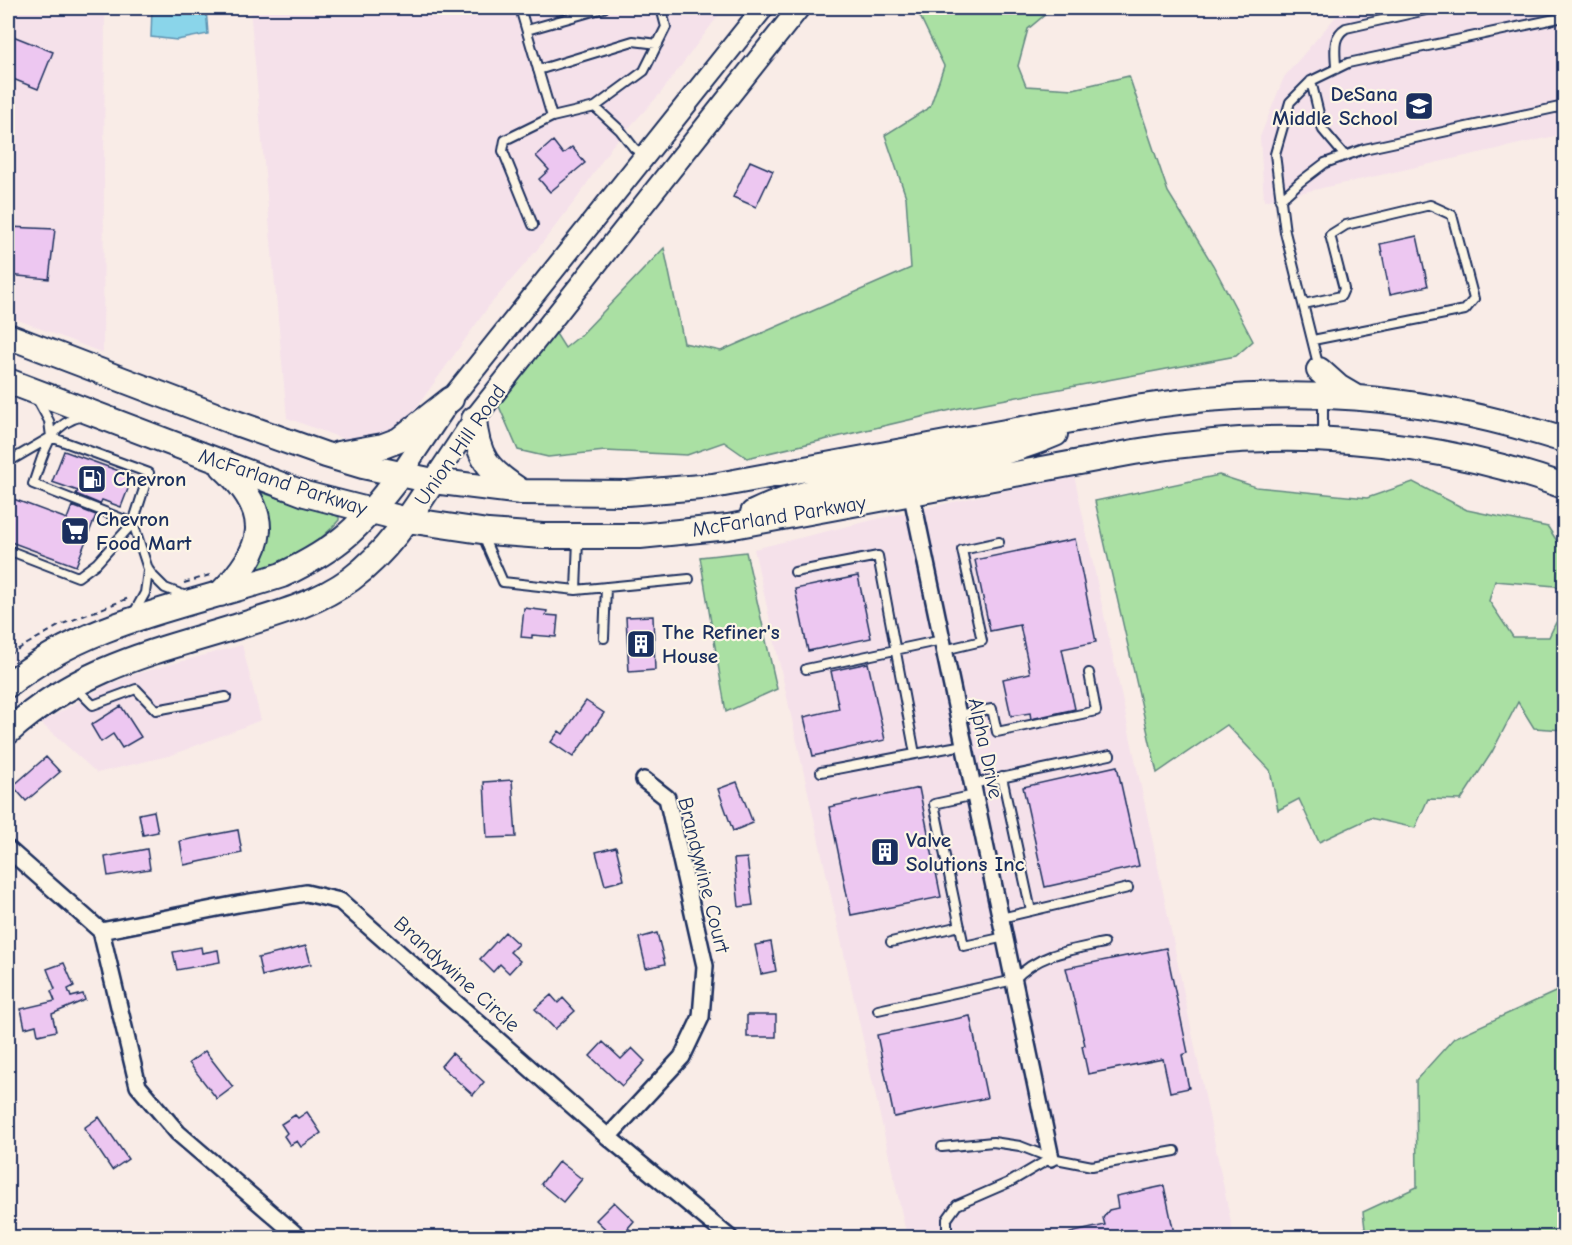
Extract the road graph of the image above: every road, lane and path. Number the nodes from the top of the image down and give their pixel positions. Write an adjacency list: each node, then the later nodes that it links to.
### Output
1 (520, 8): 8 (lane)
2 (604, 8): 8 (lane)
3 (661, 8): 9 (lane)
4 (763, 8): 16 (street, Union Hill Road)
5 (799, 8): 29 (street, Union Hill Road)
6 (1435, 8): 10 (lane)
7 (1564, 17): 10 (lane)
8 (527, 30): 11 (lane)
9 (658, 44): 11 (lane); 14 (lane)
10 (1336, 69): 12 (lane)
11 (538, 70): 15 (lane)
12 (1311, 81): 17 (lane); 18 (lane)
13 (1564, 105): 17 (lane)
14 (595, 107): 15 (lane); 16 (lane)
15 (552, 117): 19 (lane)
16 (645, 156): 27 (street, Union Hill Road)
17 (1345, 156): 18 (lane)
18 (1280, 200): 20 (lane)
19 (533, 225)
20 (1304, 304): 22 (lane); 22 (lane)
21 (8, 336): 33 (main road, McFarland Parkway)
22 (1312, 340): 23 (lane)
23 (1319, 370): 25 (lane); 26 (main road)
24 (18, 385): 28 (main road, McFarland Parkway); 30 (lane)
25 (1323, 395): 26 (main road); 31 (lane); 36 (main road)
26 (1355, 397): 32 (main road)
27 (451, 399): 33 (main road); 37 (street, Union Hill Road)
28 (97, 415): 30 (lane); 34 (main road, McFarland Parkway)
29 (474, 419): 38 (street, Union Hill Road); 40 (main road)
30 (51, 437): 35 (lane); 43 (lane); 43 (lane)
31 (1323, 438): 36 (main road, McFarland Parkway); 39 (main road, McFarland Parkway)
32 (1564, 440)
33 (326, 455): 37 (main road, McFarland Parkway)
34 (217, 461): 41 (main road, McFarland Parkway); 53 (main road)
35 (8, 462)
36 (907, 473): 40 (main road, McFarland Parkway); 45 (main road, McFarland Parkway); 56 (street, Alpha Drive)
37 (400, 475): 38 (main road, McFarland Parkway); 41 (main road, Union Hill Road)
38 (433, 481): 40 (main road, McFarland Parkway); 42 (main road, Union Hill Road)
39 (1564, 486)
40 (521, 492)
41 (372, 512): 42 (main road, McFarland Parkway); 53 (main road, Union Hill Road)
42 (407, 520): 44 (main road, McFarland Parkway); 60 (main road, Union Hill Road)
43 (133, 523): 47 (lane); 48 (lane)
44 (480, 531): 45 (main road, McFarland Parkway); 52 (lane)
45 (579, 537): 52 (lane)
46 (999, 542): 56 (lane)
47 (8, 550)
48 (148, 569): 53 (lane); 54 (lane)
49 (795, 572): 57 (lane)
50 (688, 579): 51 (lane)
51 (606, 587): 52 (lane); 55 (lane)
52 (576, 590)
53 (210, 597): 54 (main road, Union Hill Road)
54 (129, 621): 61 (main road, Union Hill Road)
55 (604, 638)
56 (943, 645): 57 (lane); 63 (street, Alpha Drive)
57 (895, 650): 58 (lane); 66 (lane)
58 (806, 669)
59 (1089, 673): 63 (lane)
60 (73, 684): 62 (lane); 64 (main road, Union Hill Road)
61 (8, 685)
62 (226, 697)
63 (958, 715): 65 (street, Alpha Drive)
64 (8, 732)
65 (964, 745): 66 (lane); 71 (street, Alpha Drive)
66 (915, 754): 68 (lane)
67 (1110, 755): 69 (lane)
68 (821, 772)
69 (1002, 777): 71 (lane); 74 (lane)
70 (644, 780): 83 (street, Brandywine Court)
71 (974, 789): 75 (street, Alpha Drive); 76 (lane)
72 (8, 849): 77 (street)
73 (1128, 888): 74 (lane)
74 (1031, 911): 75 (lane)
75 (1001, 918): 78 (street, Alpha Drive)
76 (960, 926): 78 (lane); 79 (lane)
77 (101, 931): 83 (street, Brandywine Circle); 87 (street)
78 (1005, 938): 81 (street, Alpha Drive)
79 (891, 942)
80 (1104, 943): 81 (lane)
81 (1014, 980): 82 (lane); 86 (street, Alpha Drive)
82 (878, 1010)
83 (608, 1137): 88 (street, Brandywine Circle)
84 (942, 1147): 86 (lane)
85 (1175, 1151): 86 (lane)
86 (1051, 1158): 89 (lane)
87 (300, 1238)
88 (730, 1238)
89 (947, 1238)

